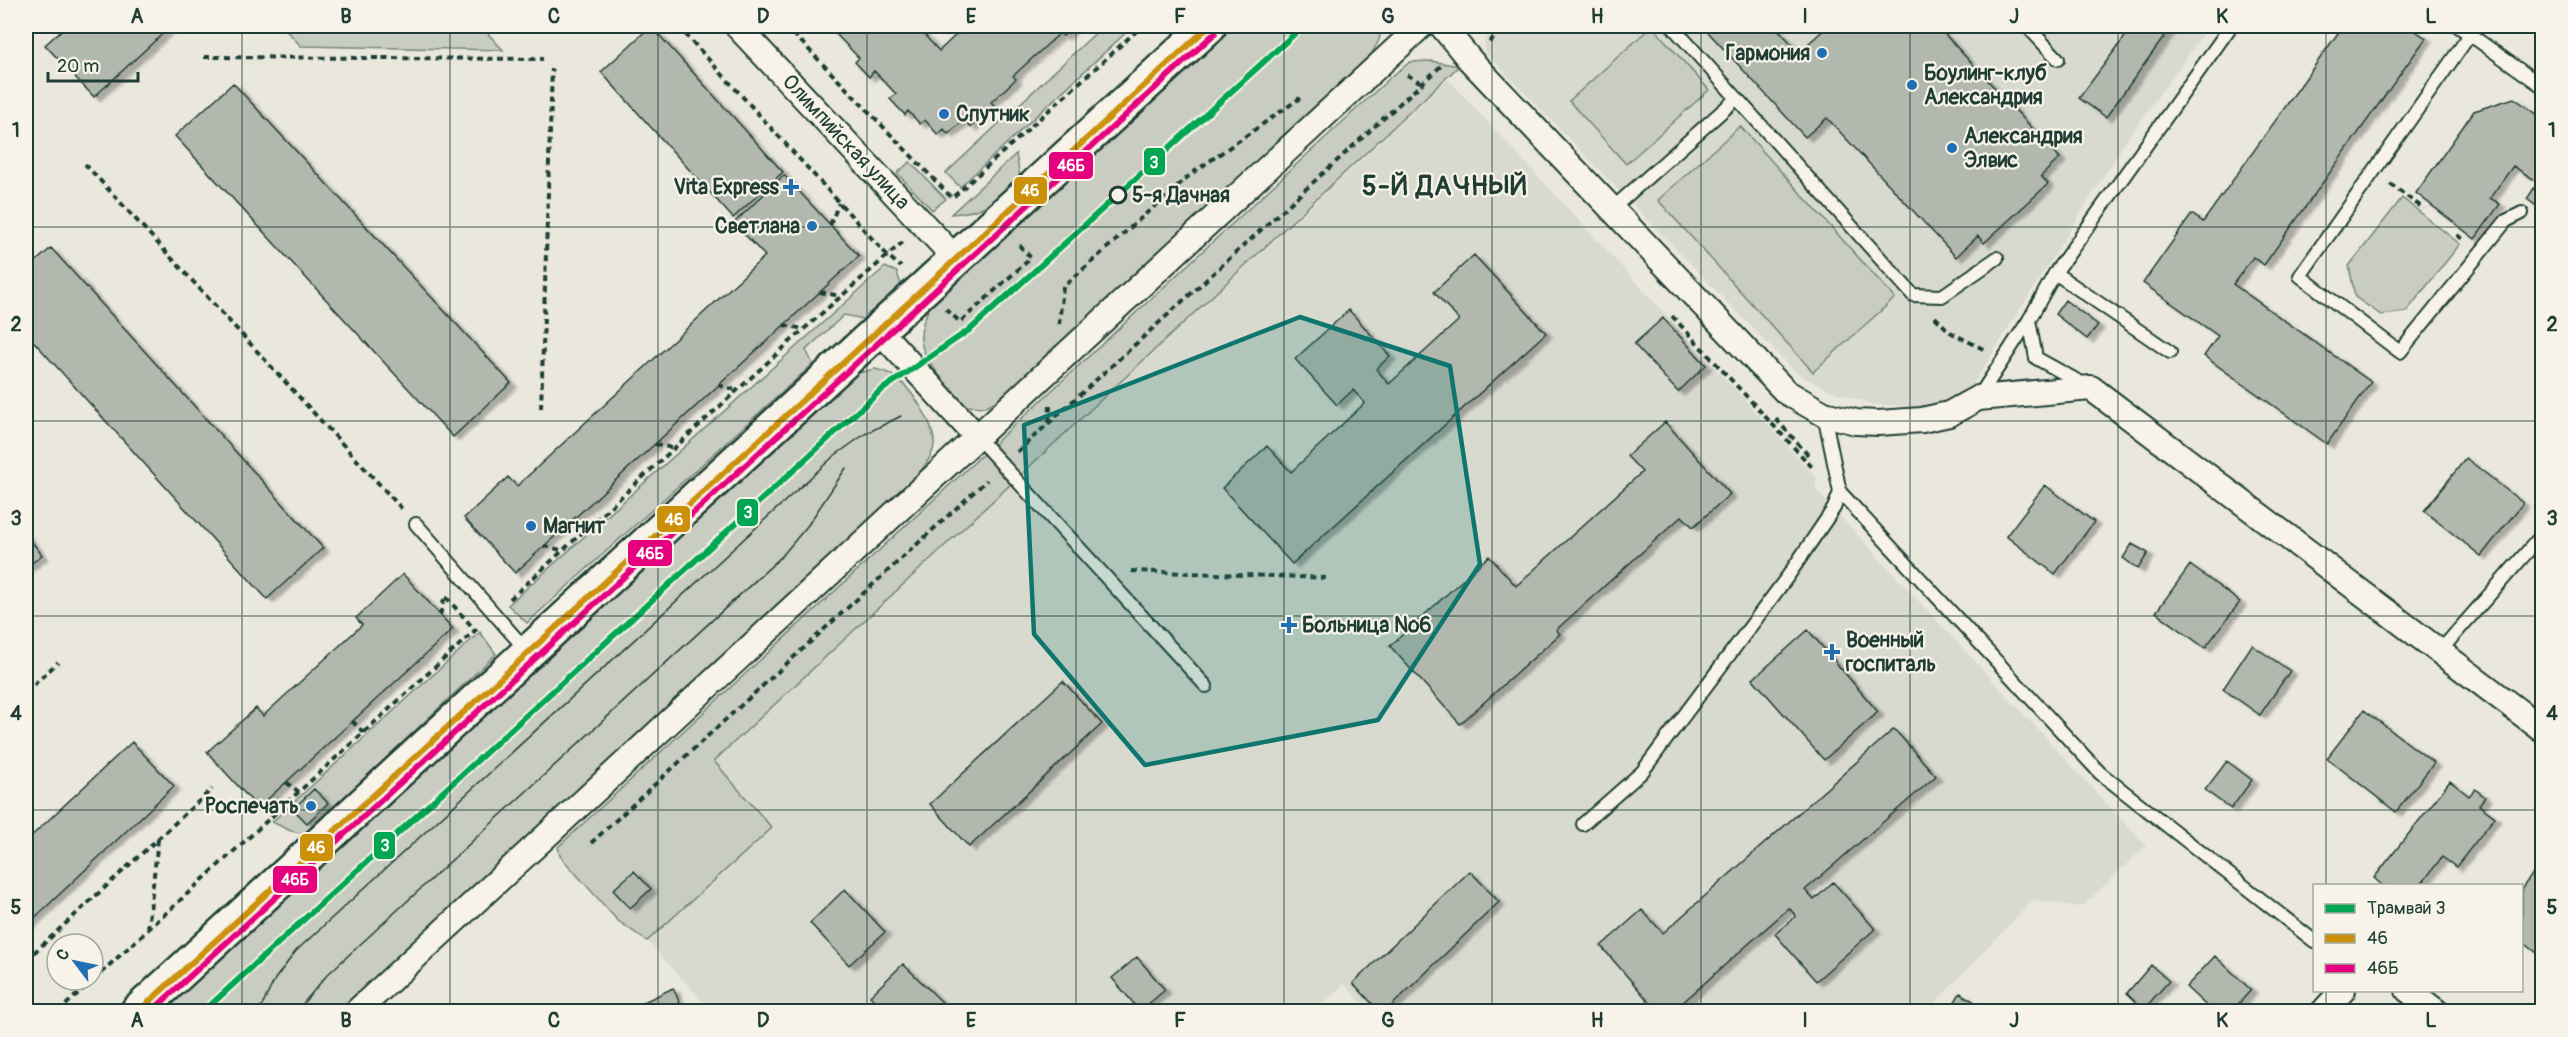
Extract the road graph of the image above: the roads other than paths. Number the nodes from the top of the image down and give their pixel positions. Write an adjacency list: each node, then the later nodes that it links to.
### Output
1 (737, 26): 15 (street, Олимпийская улица)
2 (1209, 26): 15 (street)
3 (1421, 26): 24 (street)
4 (1442, 26): 13 (street)
5 (1672, 26): 12 (lane)
6 (2027, 26): 10 (lane)
7 (2231, 26): 17 (lane)
8 (2458, 26): 9 (lane)
9 (2473, 30): 11 (lane); 14 (lane)
10 (2058, 59)
11 (2542, 86)
12 (1737, 98): 13 (lane); 16 (lane)
13 (1612, 208): 23 (street)
14 (2522, 213)
15 (956, 258): 19 (street)
16 (1997, 258)
17 (2055, 273): 18 (lane); 20 (lane)
18 (2029, 320): 21 (lane); 22 (lane)
19 (879, 330): 24 (street); 28 (street)
20 (2170, 352)
21 (2091, 388): 22 (street); 29 (street)
22 (1978, 398): 23 (street)
23 (1824, 414): 25 (lane)
24 (977, 437): 30 (lane); 37 (street)
25 (1840, 492): 32 (lane); 33 (lane)
26 (416, 524): 28 (lane)
27 (2542, 535): 29 (lane)
28 (527, 651): 36 (street)
29 (2440, 651): 31 (street)
30 (1206, 686)
31 (2542, 729)
32 (1583, 824)
33 (2313, 940)
34 (2341, 992): 38 (street)
35 (2411, 992): 39 (street)
36 (137, 1011)
37 (356, 1011)
38 (2323, 1011)
39 (2437, 1011)

